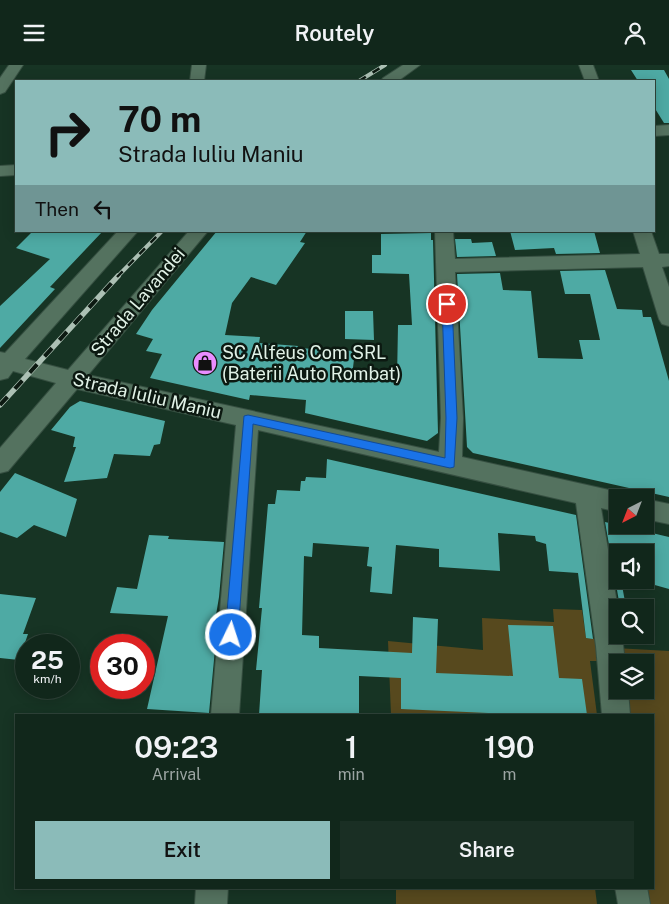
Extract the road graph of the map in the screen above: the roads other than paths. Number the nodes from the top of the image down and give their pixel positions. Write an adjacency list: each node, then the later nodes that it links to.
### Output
1 (16, 65): 8 (street)
2 (198, 65): 5 (street)
3 (413, 65): 6 (street)
4 (586, 65): 7 (street)
5 (196, 80)
6 (390, 80)
7 (592, 80)
8 (0, 89)
9 (669, 130): 10 (street)
10 (655, 131)
11 (15, 170): 12 (street)
12 (0, 171)
13 (128, 232): 20 (street)
14 (198, 232): 21 (street, Strada Lavandei)
15 (444, 232): 18 (street)
16 (643, 232): 17 (street)
17 (660, 260): 18 (street); 19 (street)
18 (446, 267): 24 (street)
19 (669, 319)
20 (3, 365): 21 (street, Strada Iuliu Maniu)
21 (71, 379): 22 (street, Strada Iuliu Maniu); 23 (street, Strada Lavandei)
22 (248, 419): 24 (street, Strada Iuliu Maniu); 29 (street)
23 (0, 464)
24 (450, 464): 25 (street, Strada Iuliu Maniu)
25 (587, 495): 26 (street, Strada Iuliu Maniu); 30 (street)
26 (609, 500)
27 (654, 511): 28 (street)
28 (669, 514)
29 (225, 714)
30 (616, 714)
31 (212, 889): 33 (street)
32 (631, 889): 34 (street)
33 (211, 904)
34 (634, 904)

